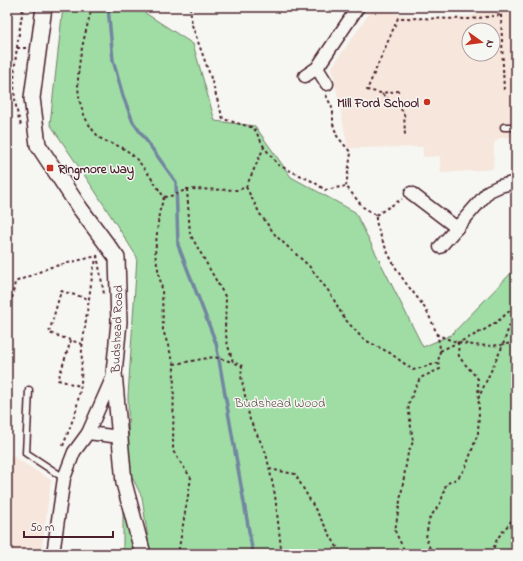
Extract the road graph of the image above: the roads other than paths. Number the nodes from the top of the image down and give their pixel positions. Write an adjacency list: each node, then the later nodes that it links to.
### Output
1 (44, 7): 12 (street, Budshead Road)
2 (358, 7): 3 (street)
3 (317, 68): 4 (street); 5 (street)
4 (305, 76)
5 (327, 84)
6 (504, 127): 7 (lane)
7 (516, 127)
8 (516, 182): 10 (street)
9 (411, 193): 10 (street)
10 (457, 228): 11 (street)
11 (440, 247)
12 (114, 372): 14 (street); 15 (street, Budshead Road)
13 (29, 390): 16 (lane)
14 (88, 433): 15 (street); 16 (street)
15 (120, 437): 18 (street, Budshead Road)
16 (64, 478): 17 (street)
17 (53, 554)
18 (143, 554)

